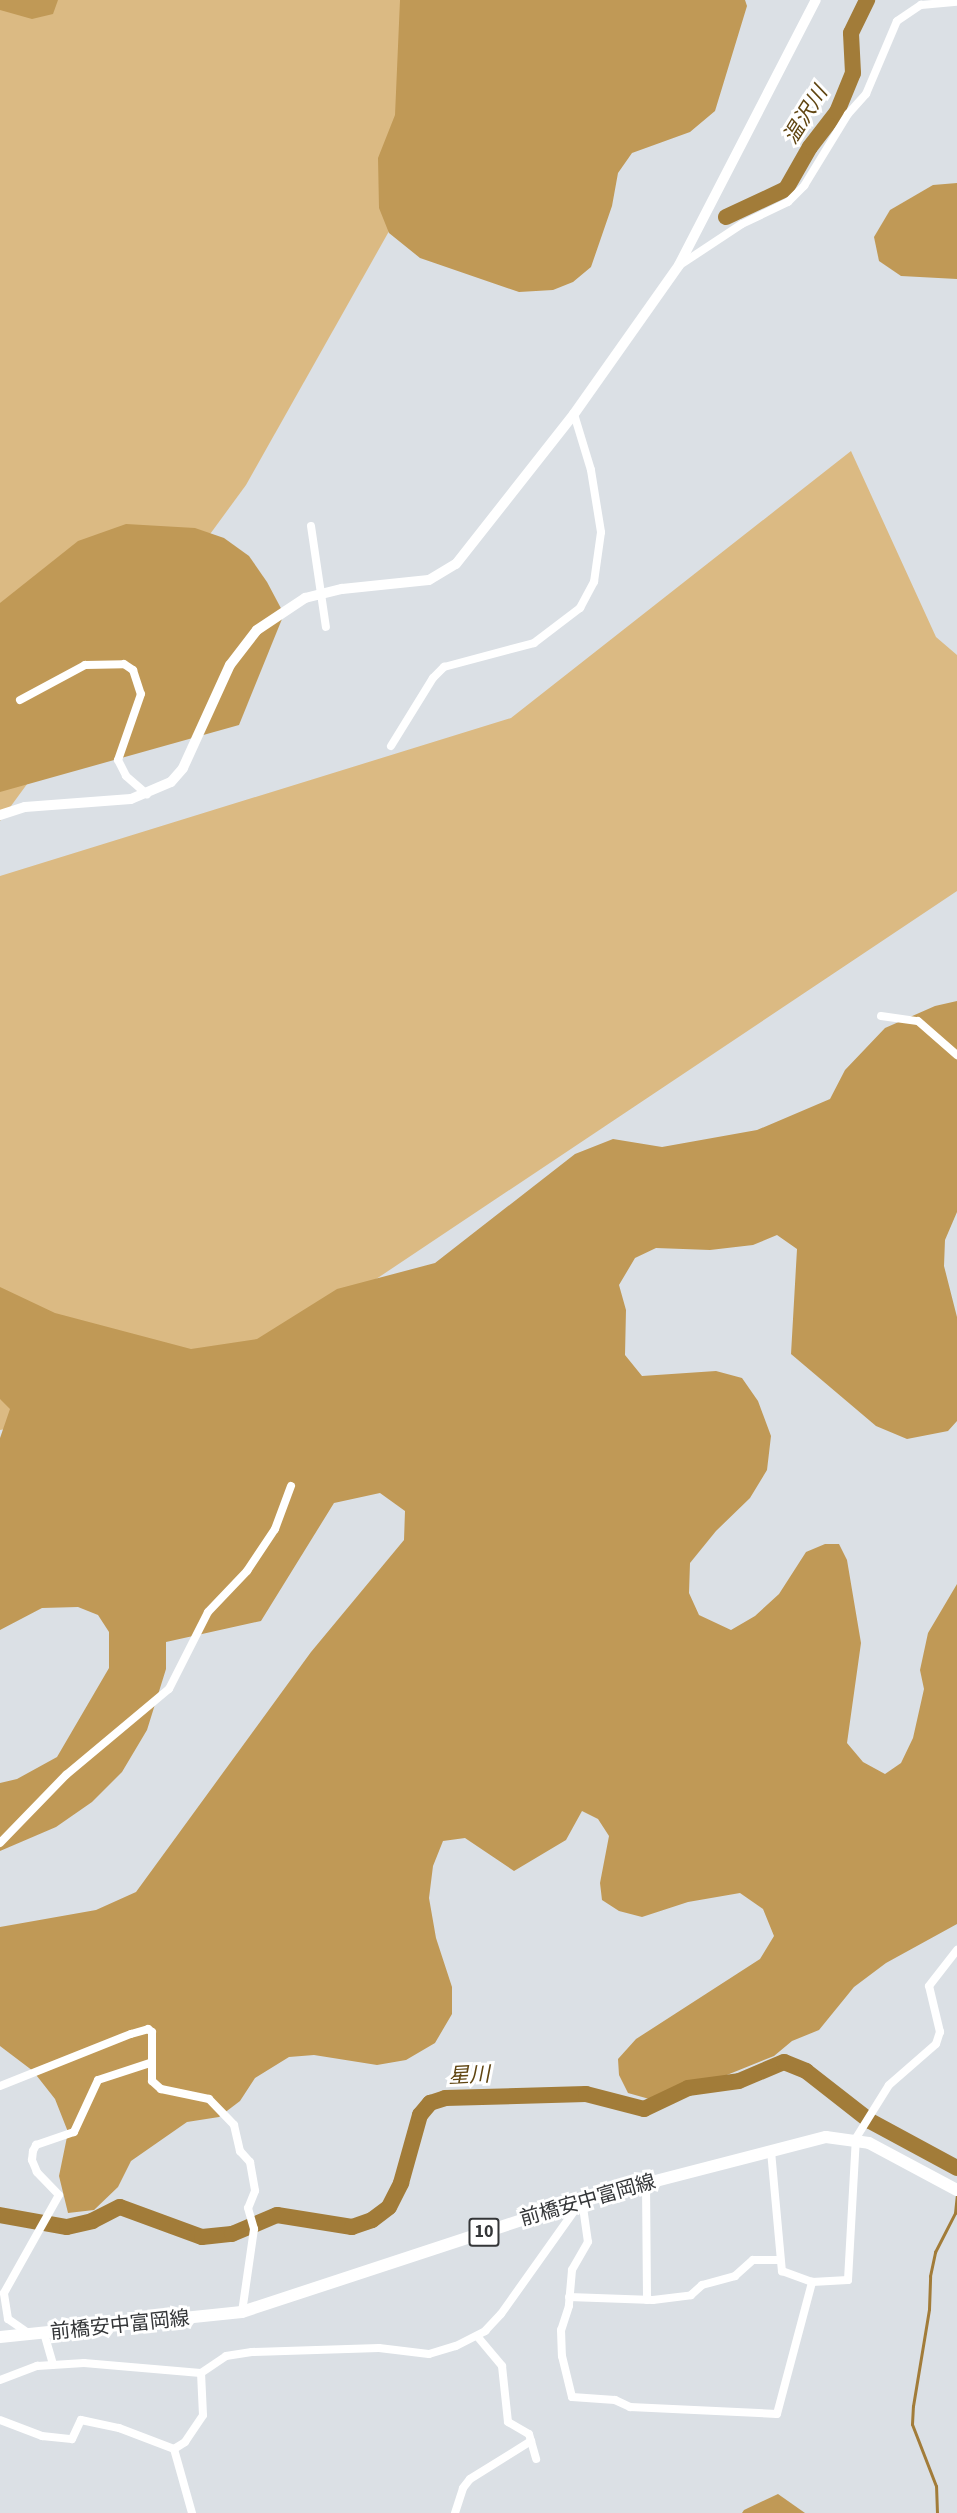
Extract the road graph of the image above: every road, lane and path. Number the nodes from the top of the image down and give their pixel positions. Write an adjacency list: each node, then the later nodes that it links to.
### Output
1 (816, 0): 3 (street)
2 (957, 2): 3 (street)
3 (679, 265): 4 (street)
4 (574, 414): 8 (street); 9 (street)
5 (311, 526): 6 (street)
6 (326, 627)
7 (20, 700): 9 (street)
8 (391, 746)
9 (147, 794): 10 (street)
10 (0, 815)
11 (881, 1016): 12 (street)
12 (957, 1055)
13 (291, 1486): 14 (street)
14 (0, 1843)
15 (957, 1950): 18 (street)
16 (150, 2063): 17 (street); 27 (street); 29 (street)
17 (0, 2086)
18 (856, 2138): 19 (main road, 前橋安中富岡線 / 10); 21 (main road, 前橋安中富岡線 / 10); 24 (street)
19 (771, 2151): 20 (main road, 前橋安中富岡線 / 10); 23 (street)
20 (646, 2183): 22 (main road, 前橋安中富岡線 / 10); 26 (street)
21 (957, 2190)
22 (582, 2200): 25 (street); 27 (main road, 前橋安中富岡線 / 10); 30 (street)
23 (779, 2260): 24 (street); 26 (street)
24 (812, 2282): 25 (street)
25 (569, 2297): 26 (street)
26 (647, 2300)
27 (242, 2312): 28 (main road, 前橋安中富岡線 / 10)
28 (44, 2333): 29 (main road, 前橋安中富岡線 / 10); 32 (street)
29 (31, 2335): 31 (main road, 前橋安中富岡線 / 10)
30 (477, 2336): 33 (street); 36 (street)
31 (0, 2337)
32 (53, 2365): 33 (street); 34 (street)
33 (201, 2373): 37 (street)
34 (0, 2380)
35 (0, 2420): 37 (street)
36 (531, 2441): 38 (street); 40 (street)
37 (174, 2449): 39 (street)
38 (536, 2459)
39 (192, 2513)
40 (455, 2513)

